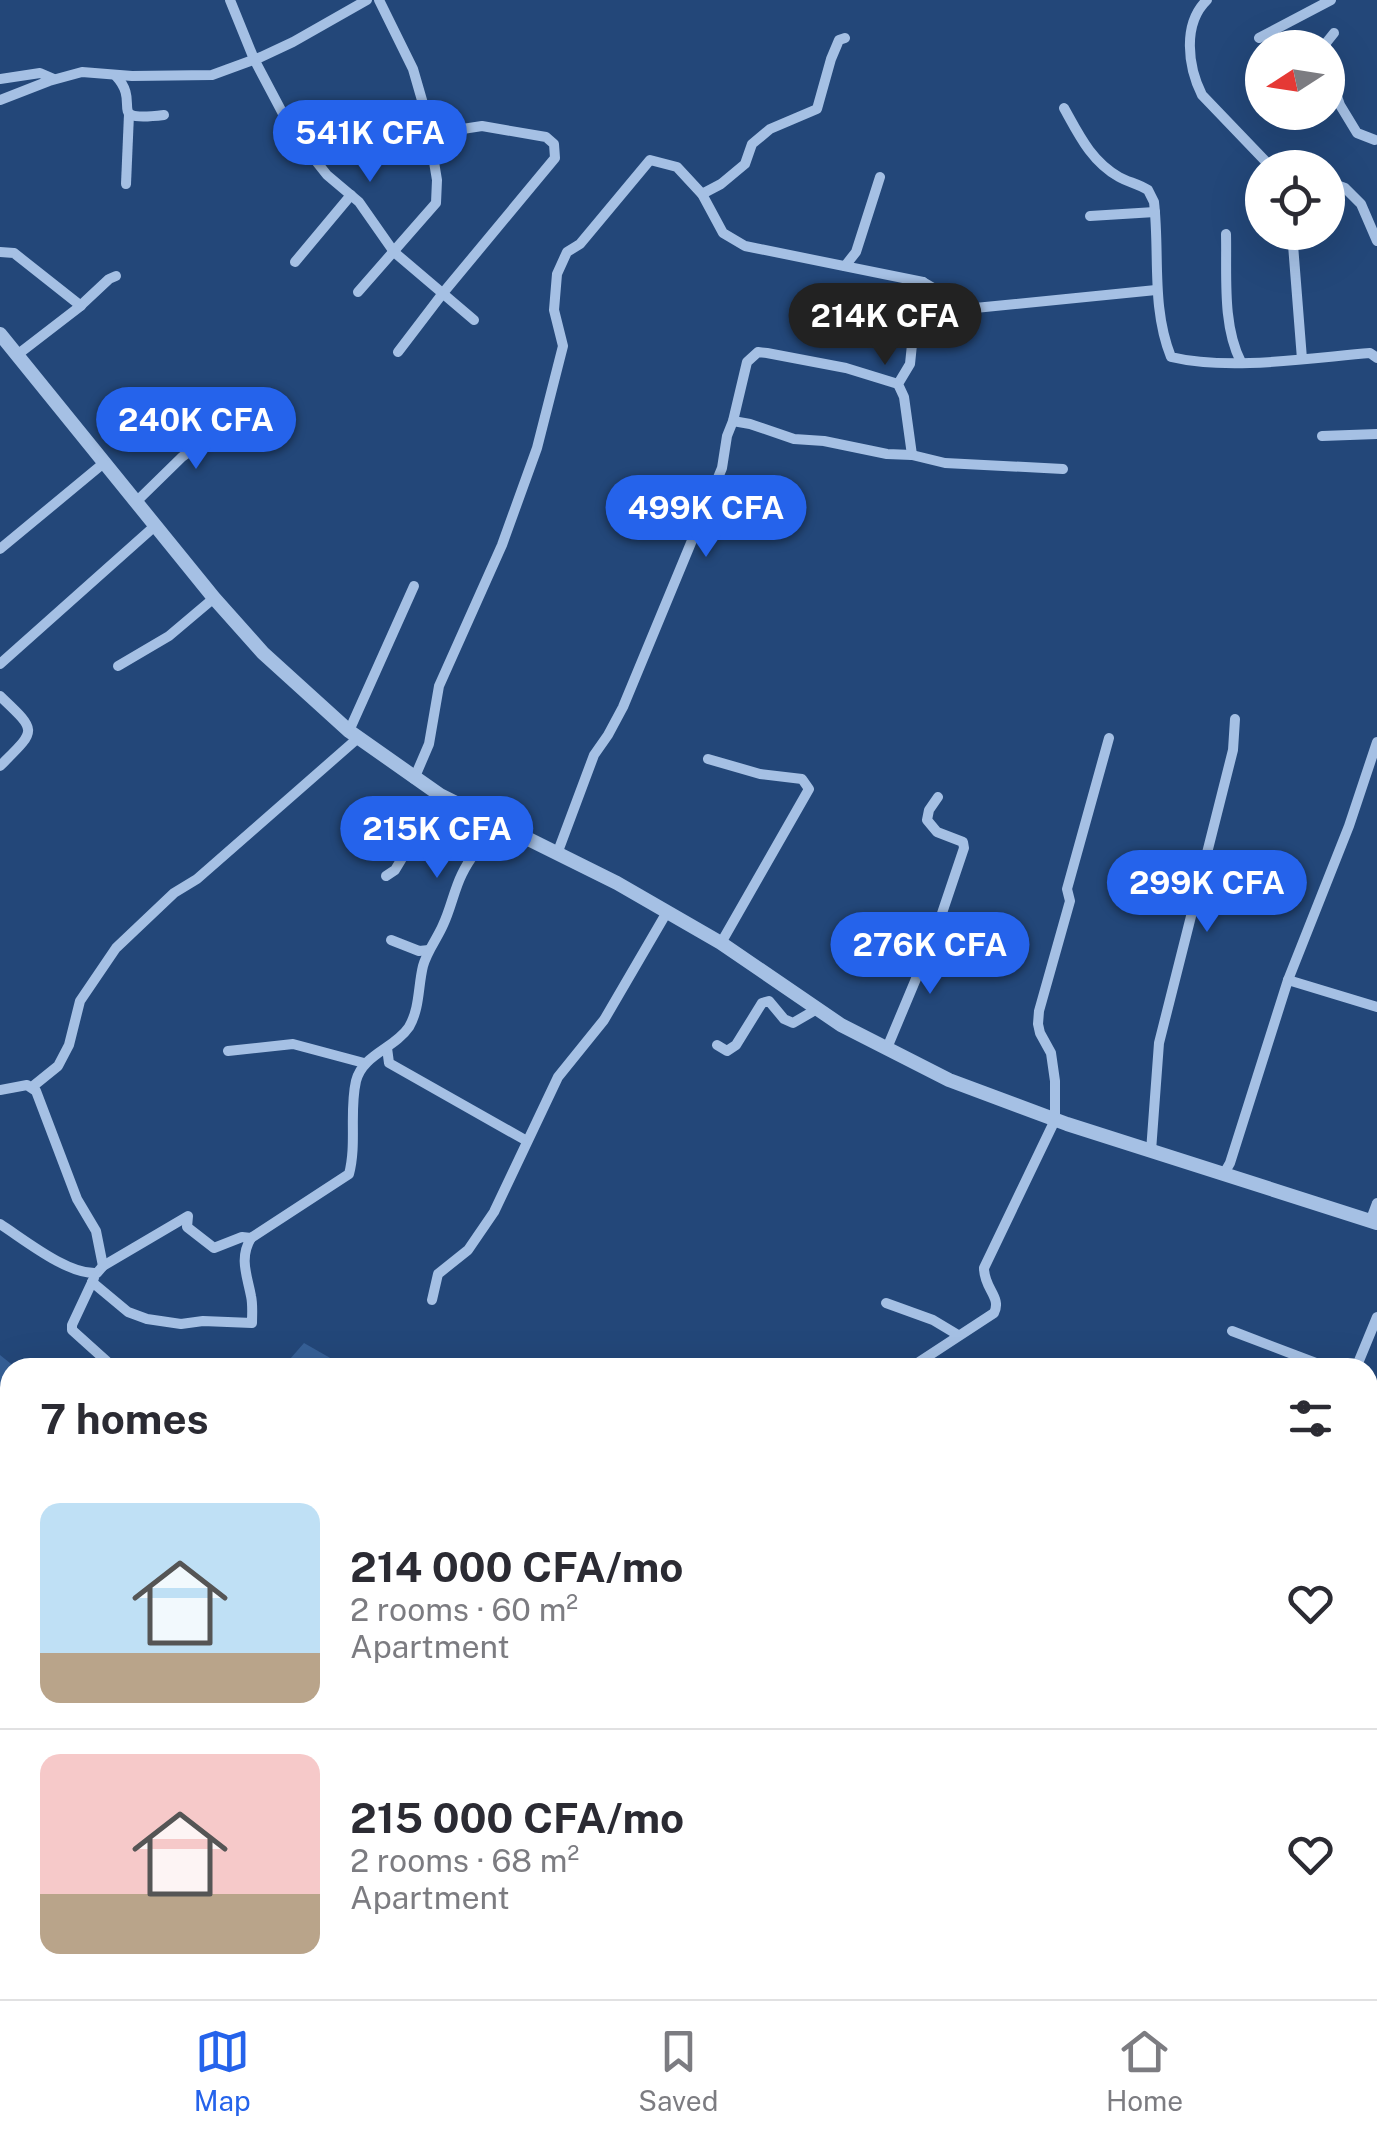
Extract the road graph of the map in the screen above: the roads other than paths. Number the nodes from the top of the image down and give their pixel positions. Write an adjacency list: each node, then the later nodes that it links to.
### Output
1 (230, 0): 8 (street)
2 (367, 0): 8 (street)
3 (379, 0): 17 (street)
4 (1207, 0): 19 (street)
5 (1332, 0): 6 (street)
6 (1274, 30)
7 (845, 38): 24 (street)
8 (254, 59): 9 (street); 23 (street)
9 (115, 75): 11 (street); 15 (street)
10 (0, 78): 11 (street)
11 (54, 79): 12 (street)
12 (0, 100)
13 (1064, 108): 25 (street)
14 (1345, 113): 18 (street)
15 (129, 114): 16 (street); 21 (street)
16 (164, 114)
17 (430, 134): 31 (street); 38 (street)
18 (1376, 143)
19 (1255, 150)
20 (880, 177): 33 (street)
21 (126, 184)
22 (1345, 188): 28 (street)
23 (351, 194): 31 (street); 32 (street)
24 (702, 194): 33 (street); 69 (street)
25 (1155, 212): 26 (street); 36 (street)
26 (1090, 216)
27 (1226, 234): 46 (street)
28 (1377, 242)
29 (1293, 250): 45 (street)
30 (0, 252): 39 (street)
31 (394, 252): 37 (street); 38 (street)
32 (295, 262)
33 (846, 266): 35 (street)
34 (116, 276): 39 (street)
35 (923, 282): 36 (street); 47 (street)
36 (1156, 290): 46 (street)
37 (358, 292)
38 (442, 293): 40 (street); 42 (street)
39 (80, 306): 43 (street)
40 (474, 320)
41 (0, 334): 43 (street)
42 (398, 352)
43 (17, 355): 53 (street)
44 (1376, 355): 45 (street)
45 (1302, 358): 46 (street)
46 (1242, 362)
47 (898, 384): 49 (street); 52 (street)
48 (234, 419): 55 (street)
49 (733, 421): 52 (street); 73 (street)
50 (1377, 434): 51 (street)
51 (1322, 436)
52 (912, 455): 54 (street)
53 (106, 462): 55 (street); 57 (street)
54 (1063, 469)
55 (137, 502): 56 (street)
56 (156, 526): 59 (street); 60 (street)
57 (0, 549)
58 (414, 586): 64 (street)
59 (214, 598): 61 (street); 64 (street)
60 (0, 664)
61 (118, 666)
62 (0, 696): 68 (street)
63 (1235, 718): 91 (street)
64 (354, 735): 69 (street); 87 (street)
65 (1109, 738): 89 (street)
66 (1377, 742): 79 (street)
67 (708, 759): 77 (street)
68 (0, 766)
69 (414, 779): 70 (street)
70 (440, 795): 72 (street); 74 (street)
71 (938, 797): 84 (street)
72 (499, 824): 73 (street); 78 (street)
73 (557, 854): 75 (street)
74 (386, 876)
75 (666, 912): 77 (street); 90 (street)
76 (392, 940): 78 (street)
77 (722, 943): 81 (street)
78 (430, 950): 83 (street)
79 (1288, 980): 80 (street); 92 (street)
80 (1377, 1007)
81 (817, 1009): 82 (street); 84 (street)
82 (718, 1045)
83 (387, 1048): 86 (street); 90 (street)
84 (887, 1048): 89 (street)
85 (228, 1050): 86 (street)
86 (364, 1064): 96 (street)
87 (32, 1087): 88 (street); 97 (street)
88 (0, 1090)
89 (1055, 1120): 91 (street); 102 (street)
90 (527, 1141): 98 (street)
91 (1152, 1151): 92 (street)
92 (1228, 1176): 94 (street)
93 (1377, 1203): 94 (street)
94 (1374, 1221)
95 (0, 1224): 97 (street)
96 (251, 1238): 97 (street); 97 (street)
97 (97, 1274): 103 (street)
98 (432, 1300)
99 (886, 1303): 102 (street)
100 (1377, 1317): 106 (street)
101 (1232, 1332): 105 (street)
102 (958, 1336): 104 (street)
103 (103, 1358)
104 (925, 1358)
105 (1303, 1358)
106 (1360, 1358)

